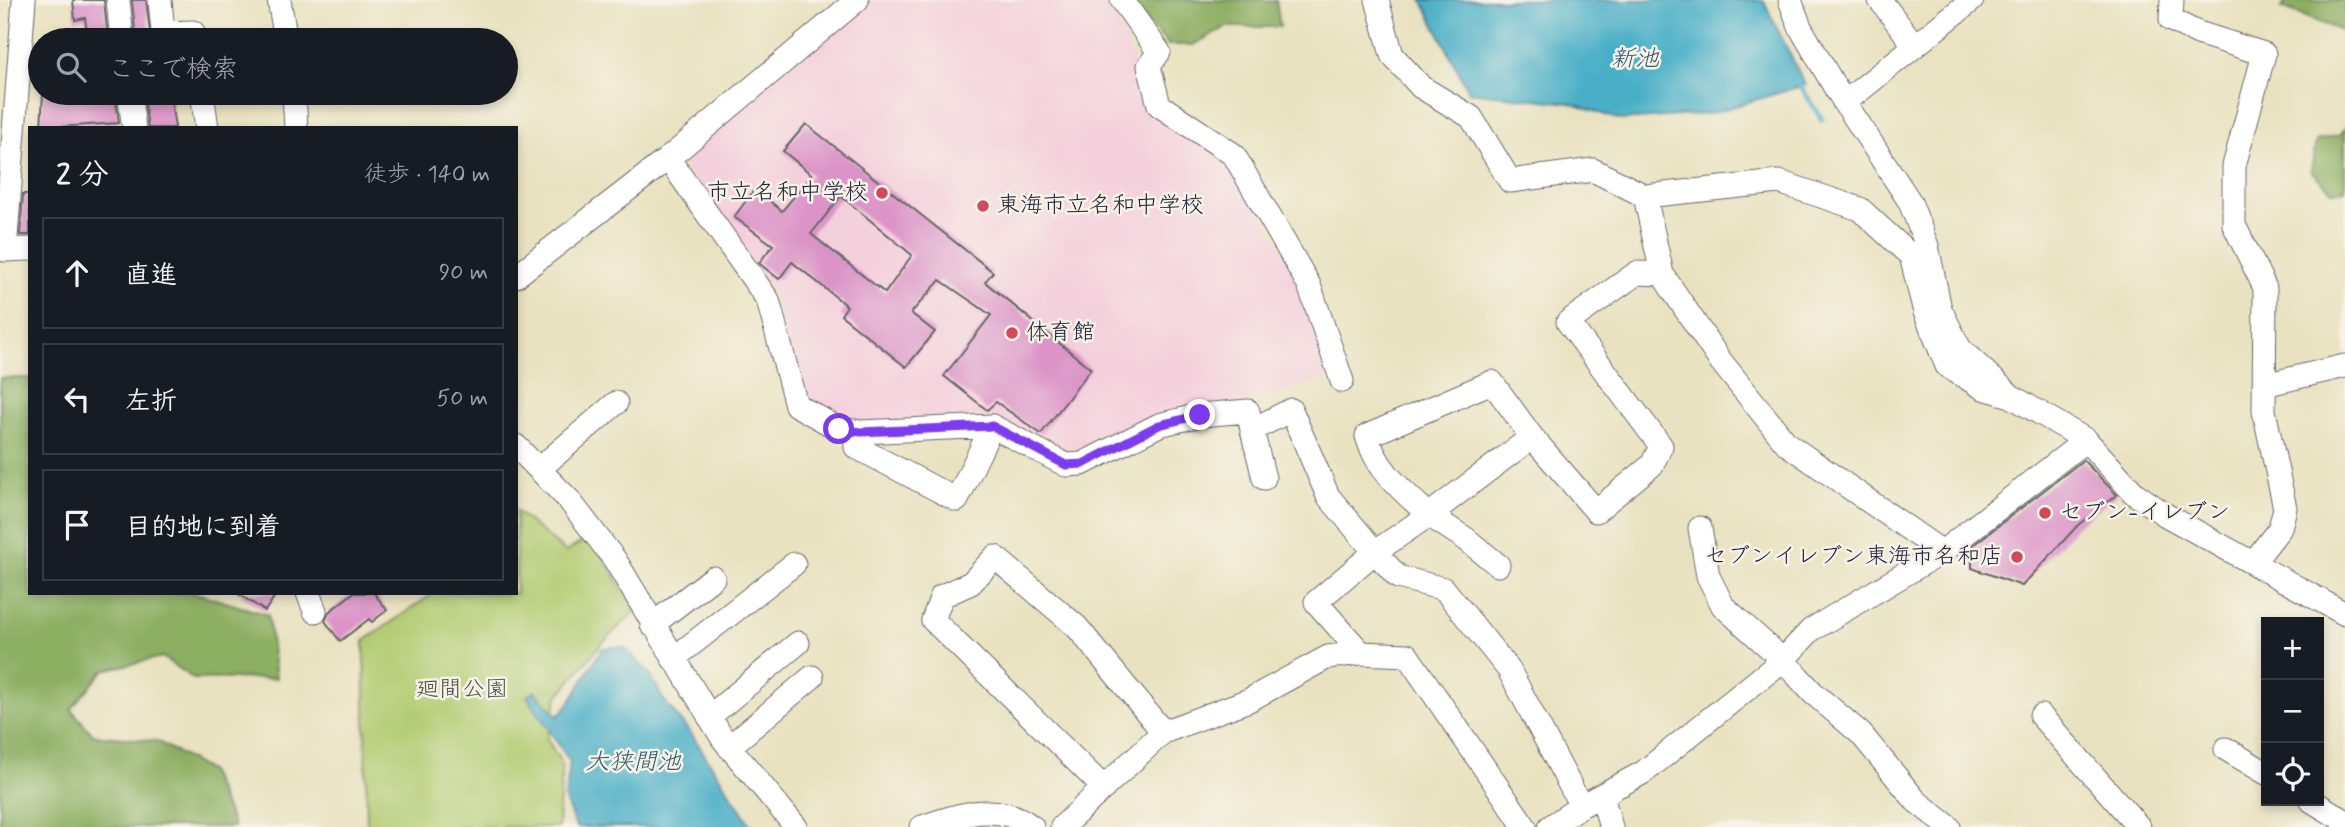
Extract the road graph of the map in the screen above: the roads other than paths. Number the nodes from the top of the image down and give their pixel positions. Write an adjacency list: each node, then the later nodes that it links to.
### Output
1 (23, 0): 26 (street)
2 (118, 0): 12 (street)
3 (160, 0): 13 (street)
4 (279, 0): 14 (street)
5 (857, 0): 23 (street)
6 (1122, 0): 30 (street)
7 (1377, 0): 24 (street)
8 (1790, 0): 16 (street)
9 (1880, 0): 15 (street)
10 (1972, 0): 15 (street)
11 (2172, 0): 31 (street)
12 (121, 28)
13 (163, 28)
14 (284, 28)
15 (1915, 46): 16 (street)
16 (1844, 103): 32 (street)
17 (131, 105): 20 (street)
18 (204, 105): 21 (street)
19 (295, 105): 22 (street)
20 (134, 126)
21 (207, 126)
22 (296, 126)
23 (668, 158): 27 (street); 36 (street)
24 (1645, 196): 28 (street); 32 (street)
25 (28, 248): 26 (street)
26 (2, 250)
27 (518, 274)
28 (1662, 274): 37 (street); 45 (street)
29 (2345, 366): 31 (street)
30 (1342, 381)
31 (2264, 385): 46 (street)
32 (2011, 396): 38 (street)
33 (616, 403): 40 (street)
34 (992, 426): 35 (street); 36 (street); 36 (street)
35 (1252, 430): 41 (street); 44 (street)
36 (855, 431)
37 (1532, 437): 42 (street); 42 (street)
38 (2086, 440): 45 (street); 46 (street)
39 (518, 448): 40 (street)
40 (539, 469): 51 (street)
41 (1264, 478)
42 (1429, 515): 44 (street); 48 (street)
43 (1700, 528): 55 (street)
44 (1375, 552): 53 (street); 65 (street)
45 (1942, 552): 55 (street)
46 (2253, 563): 50 (street)
47 (793, 564): 54 (street)
48 (1499, 565)
49 (713, 578): 51 (street)
50 (2345, 614)
51 (652, 625): 54 (street)
52 (798, 643): 58 (street)
53 (1361, 653): 59 (street); 72 (street)
54 (673, 659): 58 (street)
55 (1783, 660): 64 (street); 75 (street)
56 (812, 677): 60 (street)
57 (2041, 716): 76 (street)
58 (709, 717): 60 (street)
59 (1163, 732): 63 (street); 63 (street)
60 (729, 747): 68 (street)
61 (2226, 749): 62 (street)
62 (2261, 770)
63 (1104, 788): 71 (street)
64 (1602, 796): 65 (street); 74 (street)
65 (1581, 806): 73 (street)
66 (2320, 806): 67 (street)
67 (2345, 821)
68 (796, 827)
69 (922, 827): 70 (street)
70 (1032, 827)
71 (1062, 827)
72 (1525, 827)
73 (1550, 827)
74 (1611, 827)
75 (1948, 827)
76 (2139, 827)

